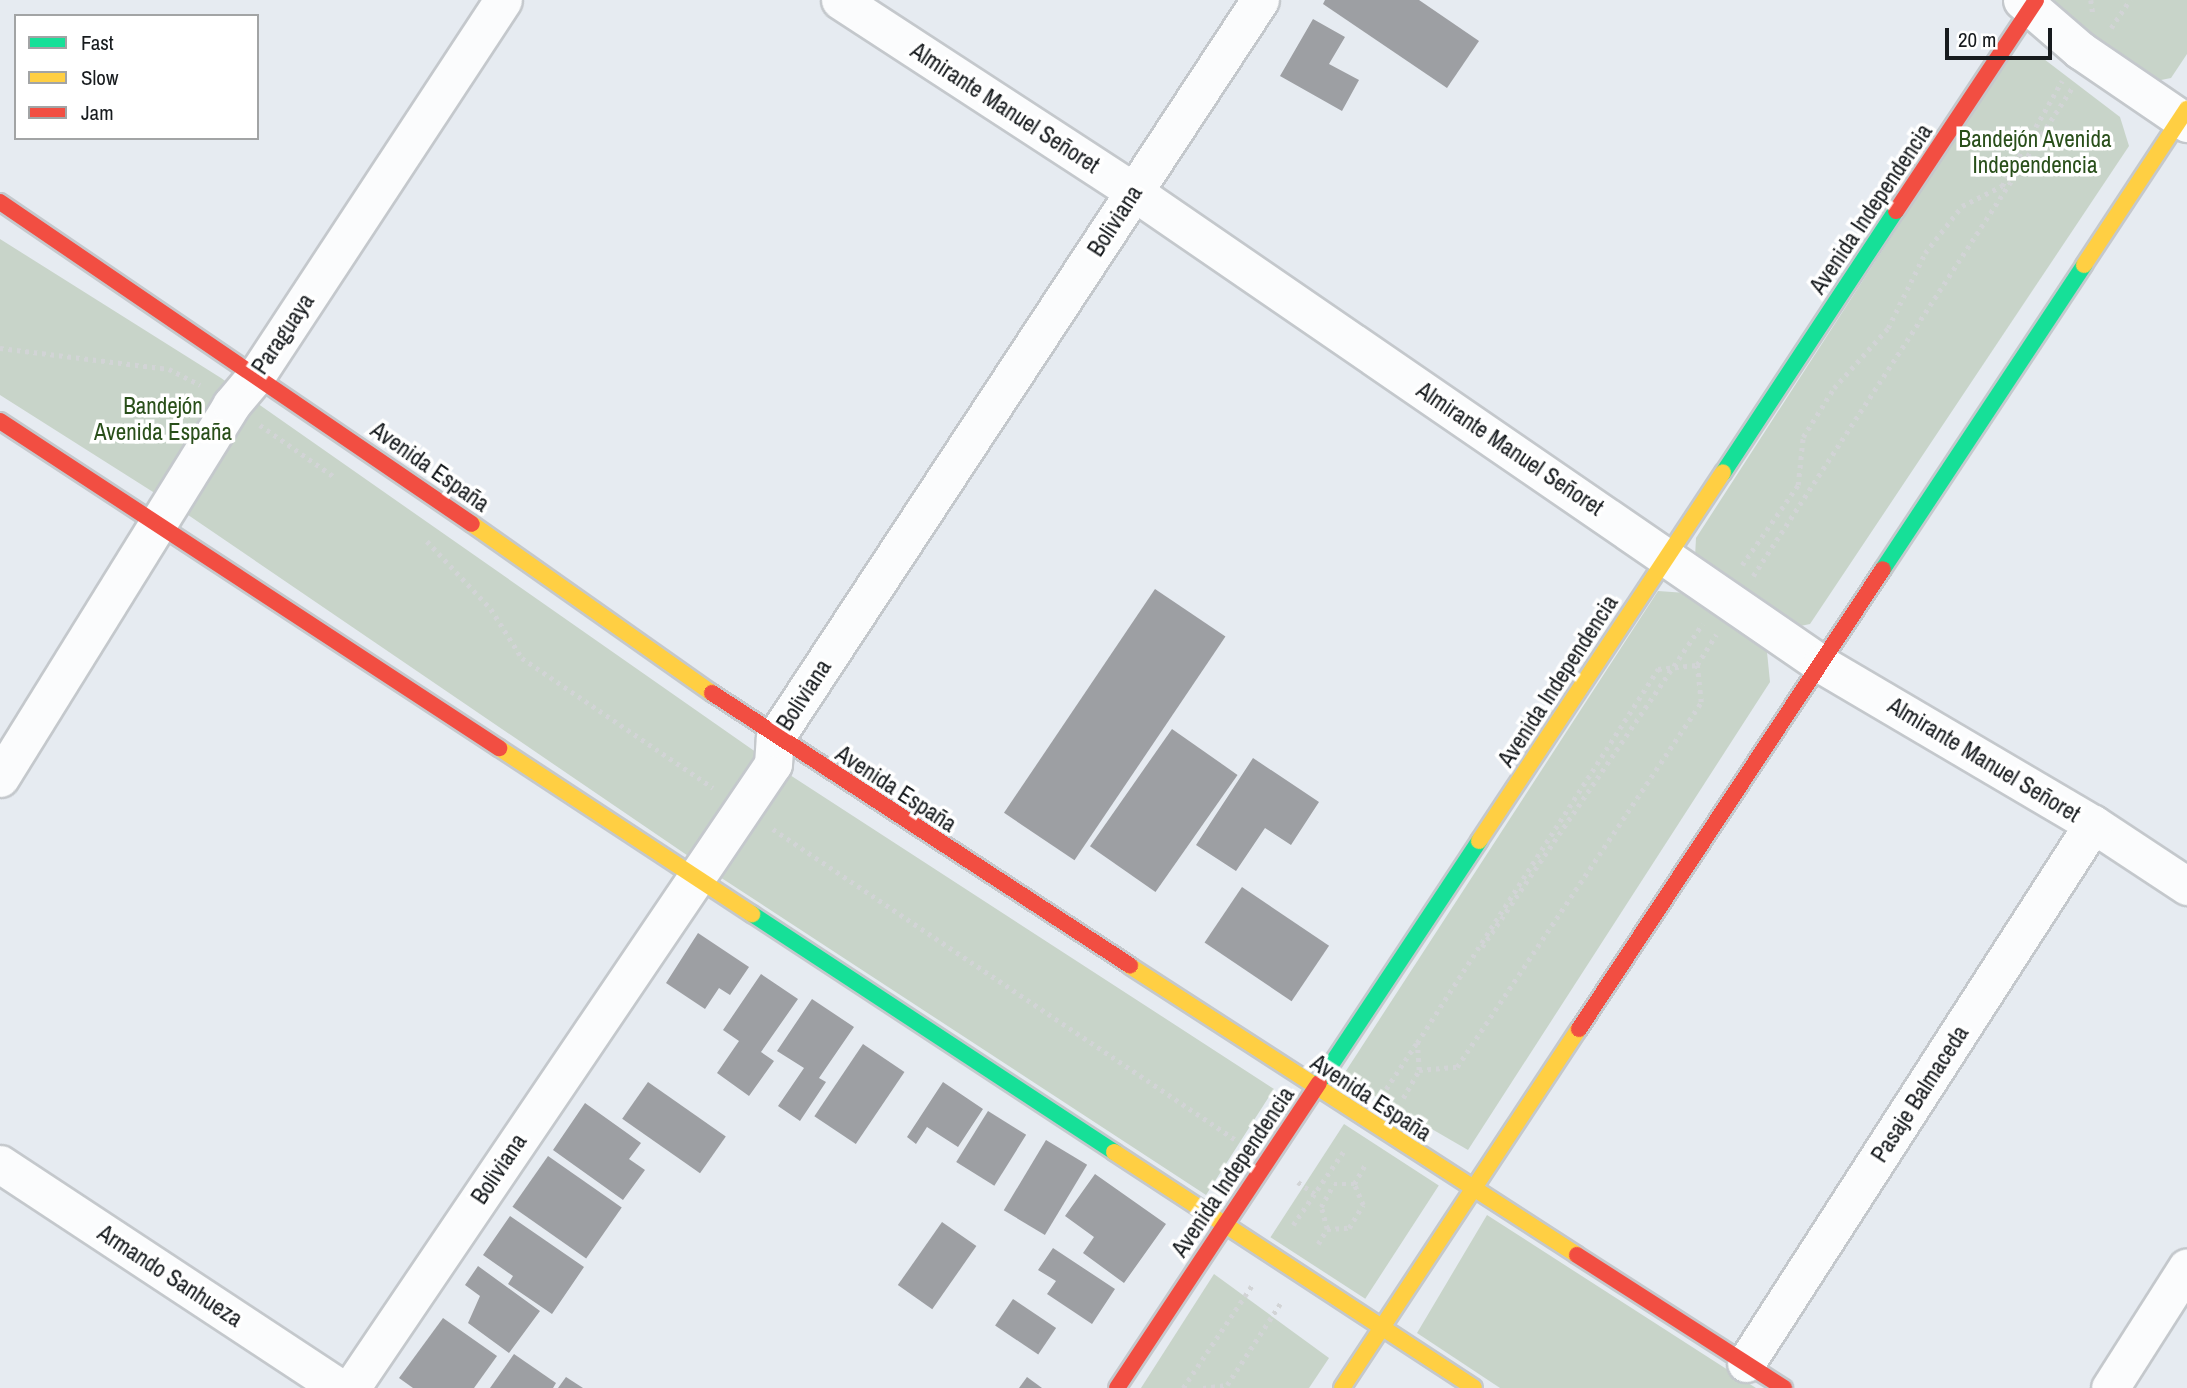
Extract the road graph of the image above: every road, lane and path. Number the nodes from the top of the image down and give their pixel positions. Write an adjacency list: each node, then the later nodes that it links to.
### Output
1 (503, 0): 12 (street, Paraguaya)
2 (840, 0): 9 (street, Almirante Manuel Señoret)
3 (1260, 0): 9 (street, Boliviana)
4 (2091, 0): 7 (path)
5 (2130, 0): 7 (path)
6 (2030, 2): 7 (street); 18 (main road, Avenida Independencia)
7 (2086, 54): 8 (street); 19 (path); 19 (path)
8 (2185, 117): 20 (main road)
9 (1134, 192): 18 (street, Almirante Manuel Señoret); 23 (street, Boliviana)
10 (0, 202): 12 (main road, Avenida España)
11 (0, 348): 13 (path)
12 (258, 373): 13 (street, Paraguaya); 23 (main road, Avenida España)
13 (231, 405): 15 (path); 16 (street, Paraguaya)
14 (0, 421): 16 (main road)
15 (345, 484)
16 (158, 525): 24 (street, Paraguaya); 27 (main road)
17 (425, 538): 25 (path)
18 (1668, 556): 19 (street, Almirante Manuel Señoret); 31 (main road, Avenida Independencia)
19 (1728, 600): 20 (street, Almirante Manuel Señoret); 21 (path); 22 (path)
20 (1821, 664): 26 (street, Almirante Manuel Señoret); 37 (main road)
21 (1697, 665): 22 (path); 30 (path)
22 (1673, 667): 29 (path); 29 (path)
23 (775, 738): 25 (street, Boliviana); 31 (main road, Avenida España)
24 (0, 778)
25 (743, 808): 27 (street, Boliviana); 34 (path)
26 (2093, 824): 28 (street, Almirante Manuel Señoret); 45 (street, Pasaje Balmaceda)
27 (694, 879): 39 (main road); 48 (street, Boliviana)
28 (2187, 886)
29 (1417, 1043): 30 (path); 32 (path)
30 (1419, 1070): 33 (path)
31 (1316, 1089): 32 (main road, Avenida España); 34 (main road, Avenida Independencia)
32 (1365, 1121): 33 (main road, Avenida España); 38 (path)
33 (1384, 1133): 36 (path); 37 (main road, Avenida España)
34 (1268, 1161): 38 (path); 39 (main road, Avenida Independencia)
35 (0, 1164): 47 (street, Armando Sanhueza)
36 (1354, 1184): 40 (path); 40 (path)
37 (1472, 1191): 44 (main road); 45 (main road, Avenida España)
38 (1315, 1194): 41 (path)
39 (1224, 1227): 41 (main road); 49 (main road, Avenida Independencia)
40 (1327, 1228): 43 (path)
41 (1271, 1258): 43 (main road); 50 (path)
42 (2187, 1267): 55 (street)
43 (1299, 1275): 44 (main road); 46 (path)
44 (1382, 1328): 52 (main road); 53 (main road)
45 (1746, 1363): 54 (main road, Avenida España)
46 (1227, 1386): 51 (path)
47 (340, 1388)
48 (351, 1388)
49 (1117, 1388)
50 (1183, 1388)
51 (1203, 1388)
52 (1342, 1388)
53 (1474, 1388)
54 (1784, 1388)
55 (2110, 1388)

